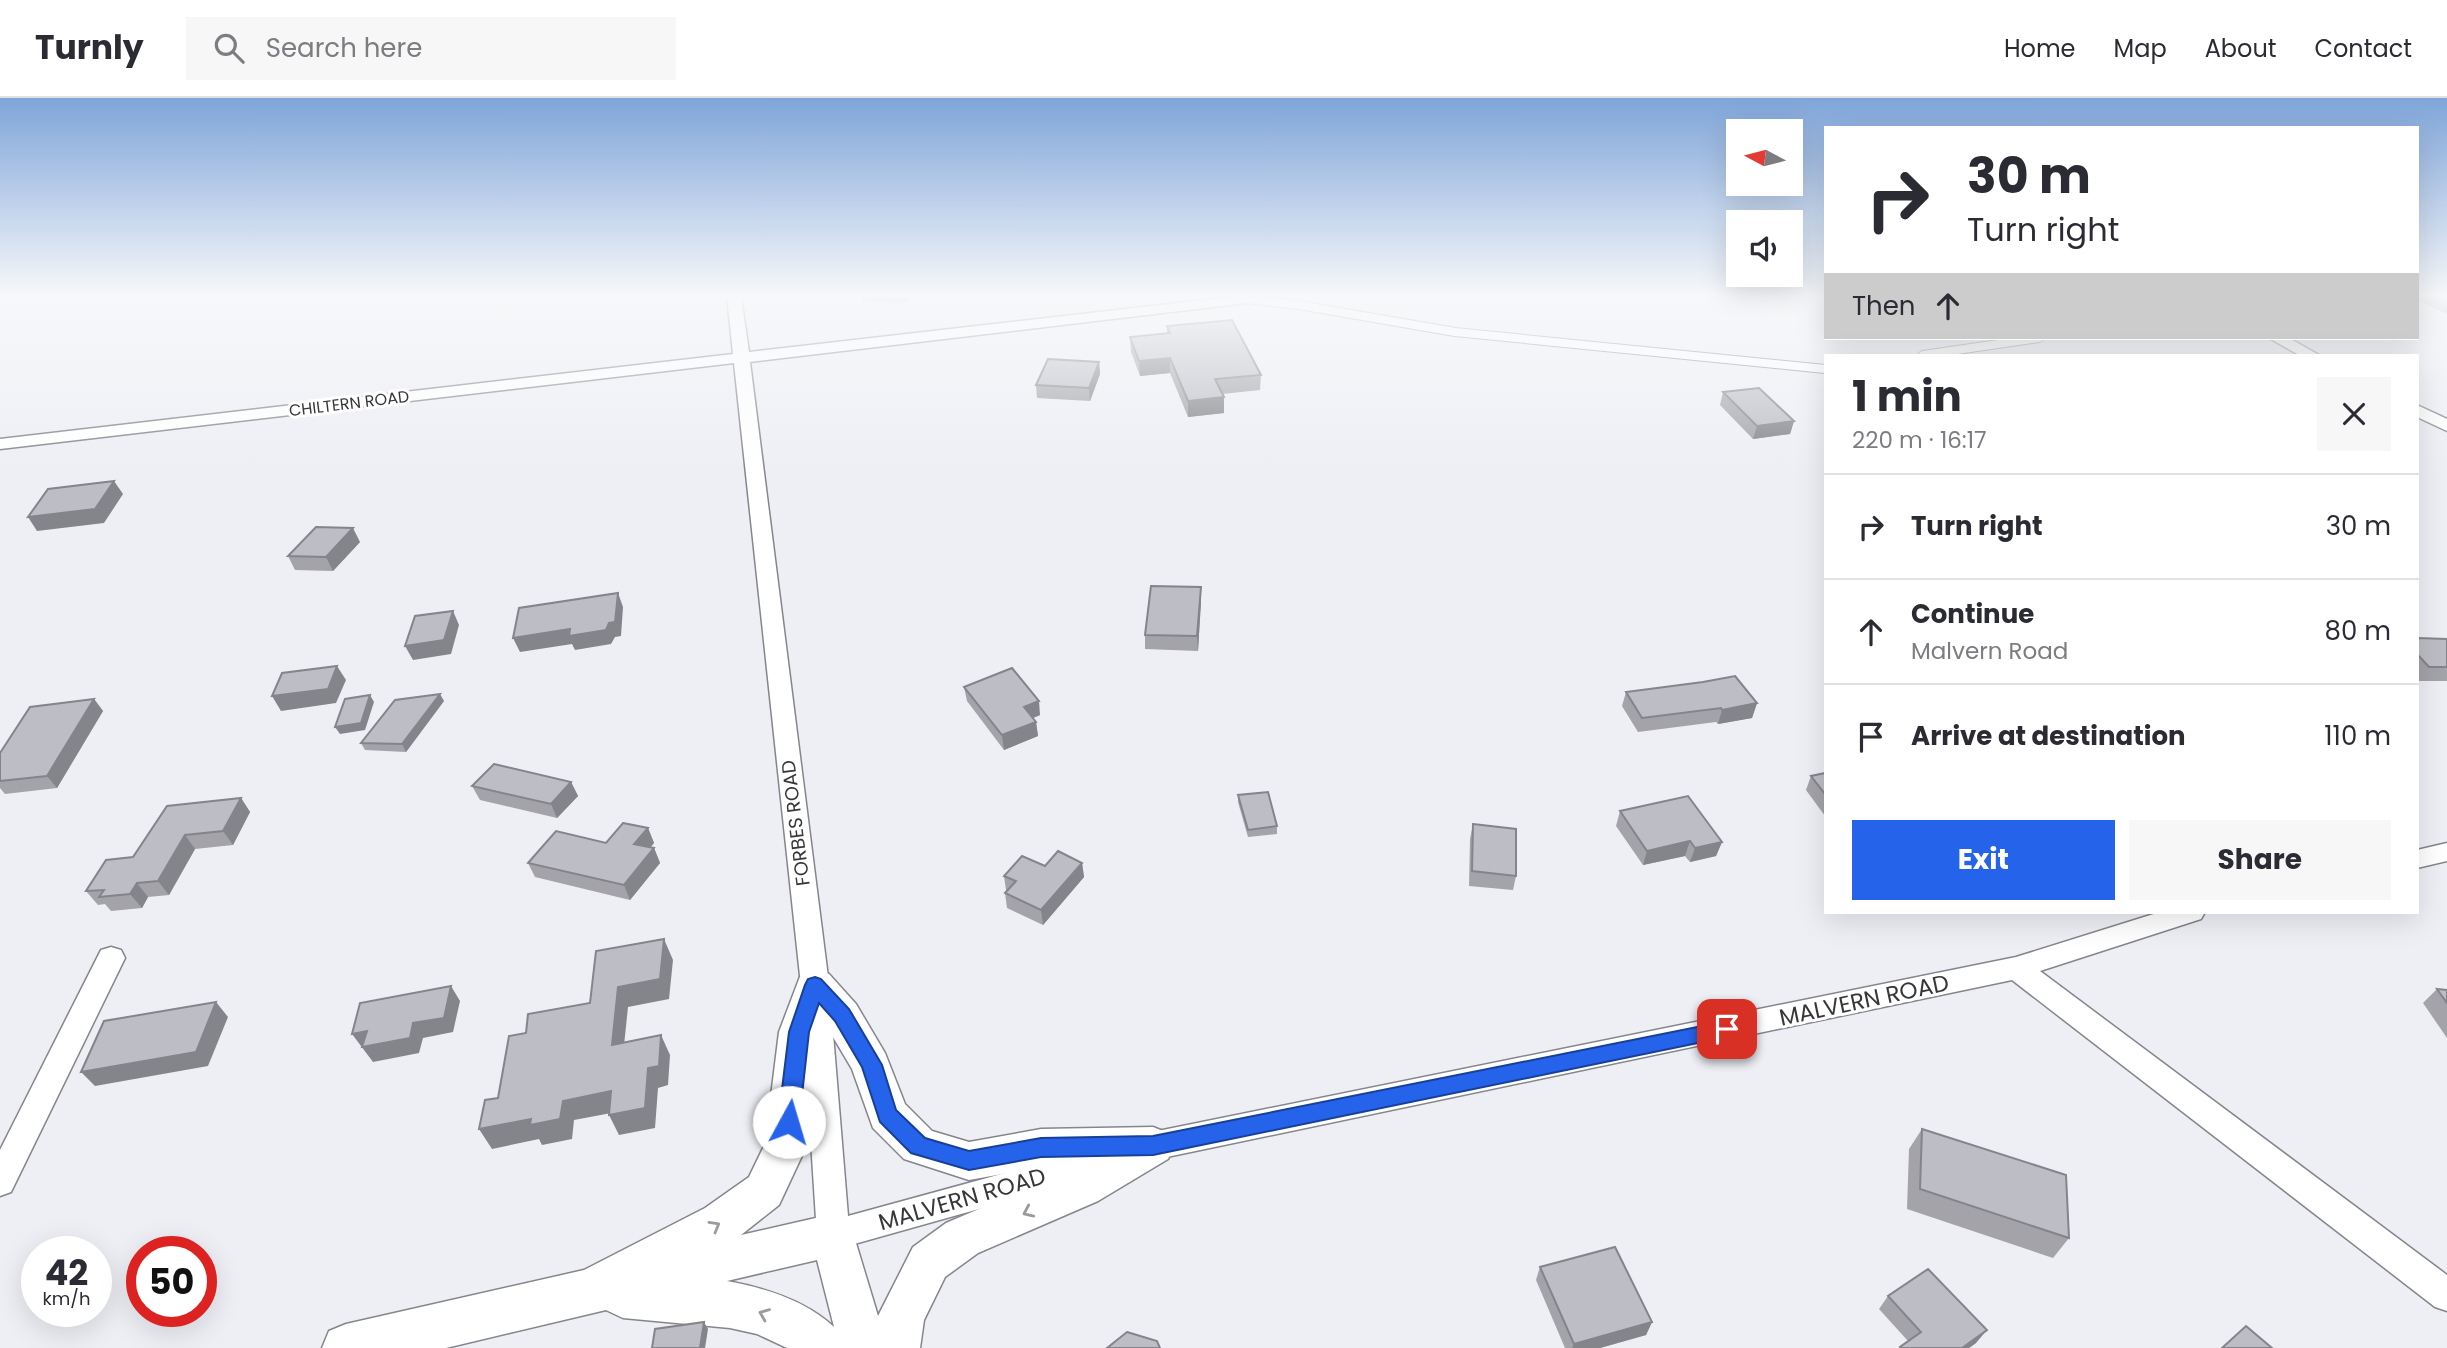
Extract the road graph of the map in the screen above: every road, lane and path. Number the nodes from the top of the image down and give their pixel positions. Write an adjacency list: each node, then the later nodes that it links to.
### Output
1 (763, 354): 3 (street, CHILTERN ROAD)
2 (1678, 354): 4 (lane)
3 (740, 357): 7 (street, CHILTERN ROAD); 13 (street, FORBES ROAD)
4 (1824, 369)
5 (2419, 411): 6 (street)
6 (2447, 426)
7 (0, 444)
8 (2447, 852): 9 (street)
9 (2419, 859)
10 (2186, 914): 12 (street, MALVERN ROAD)
11 (111, 958): 15 (street)
12 (2016, 968): 14 (street, MALVERN ROAD); 18 (street)
13 (815, 985): 14 (main road); 16 (street, FORBES ROAD); 17 (main road, one-way to 13)
14 (1153, 1146): 16 (street, MALVERN ROAD); 22 (main road, one-way to 22)
15 (0, 1182)
16 (833, 1235): 17 (main road, MALVERN ROAD); 21 (main road, FORBES ROAD)
17 (589, 1292): 19 (main road, MALVERN ROAD); 20 (main road, one-way to 17)
18 (2447, 1295)
19 (346, 1348)
20 (822, 1348)
21 (863, 1348)
22 (896, 1348)

